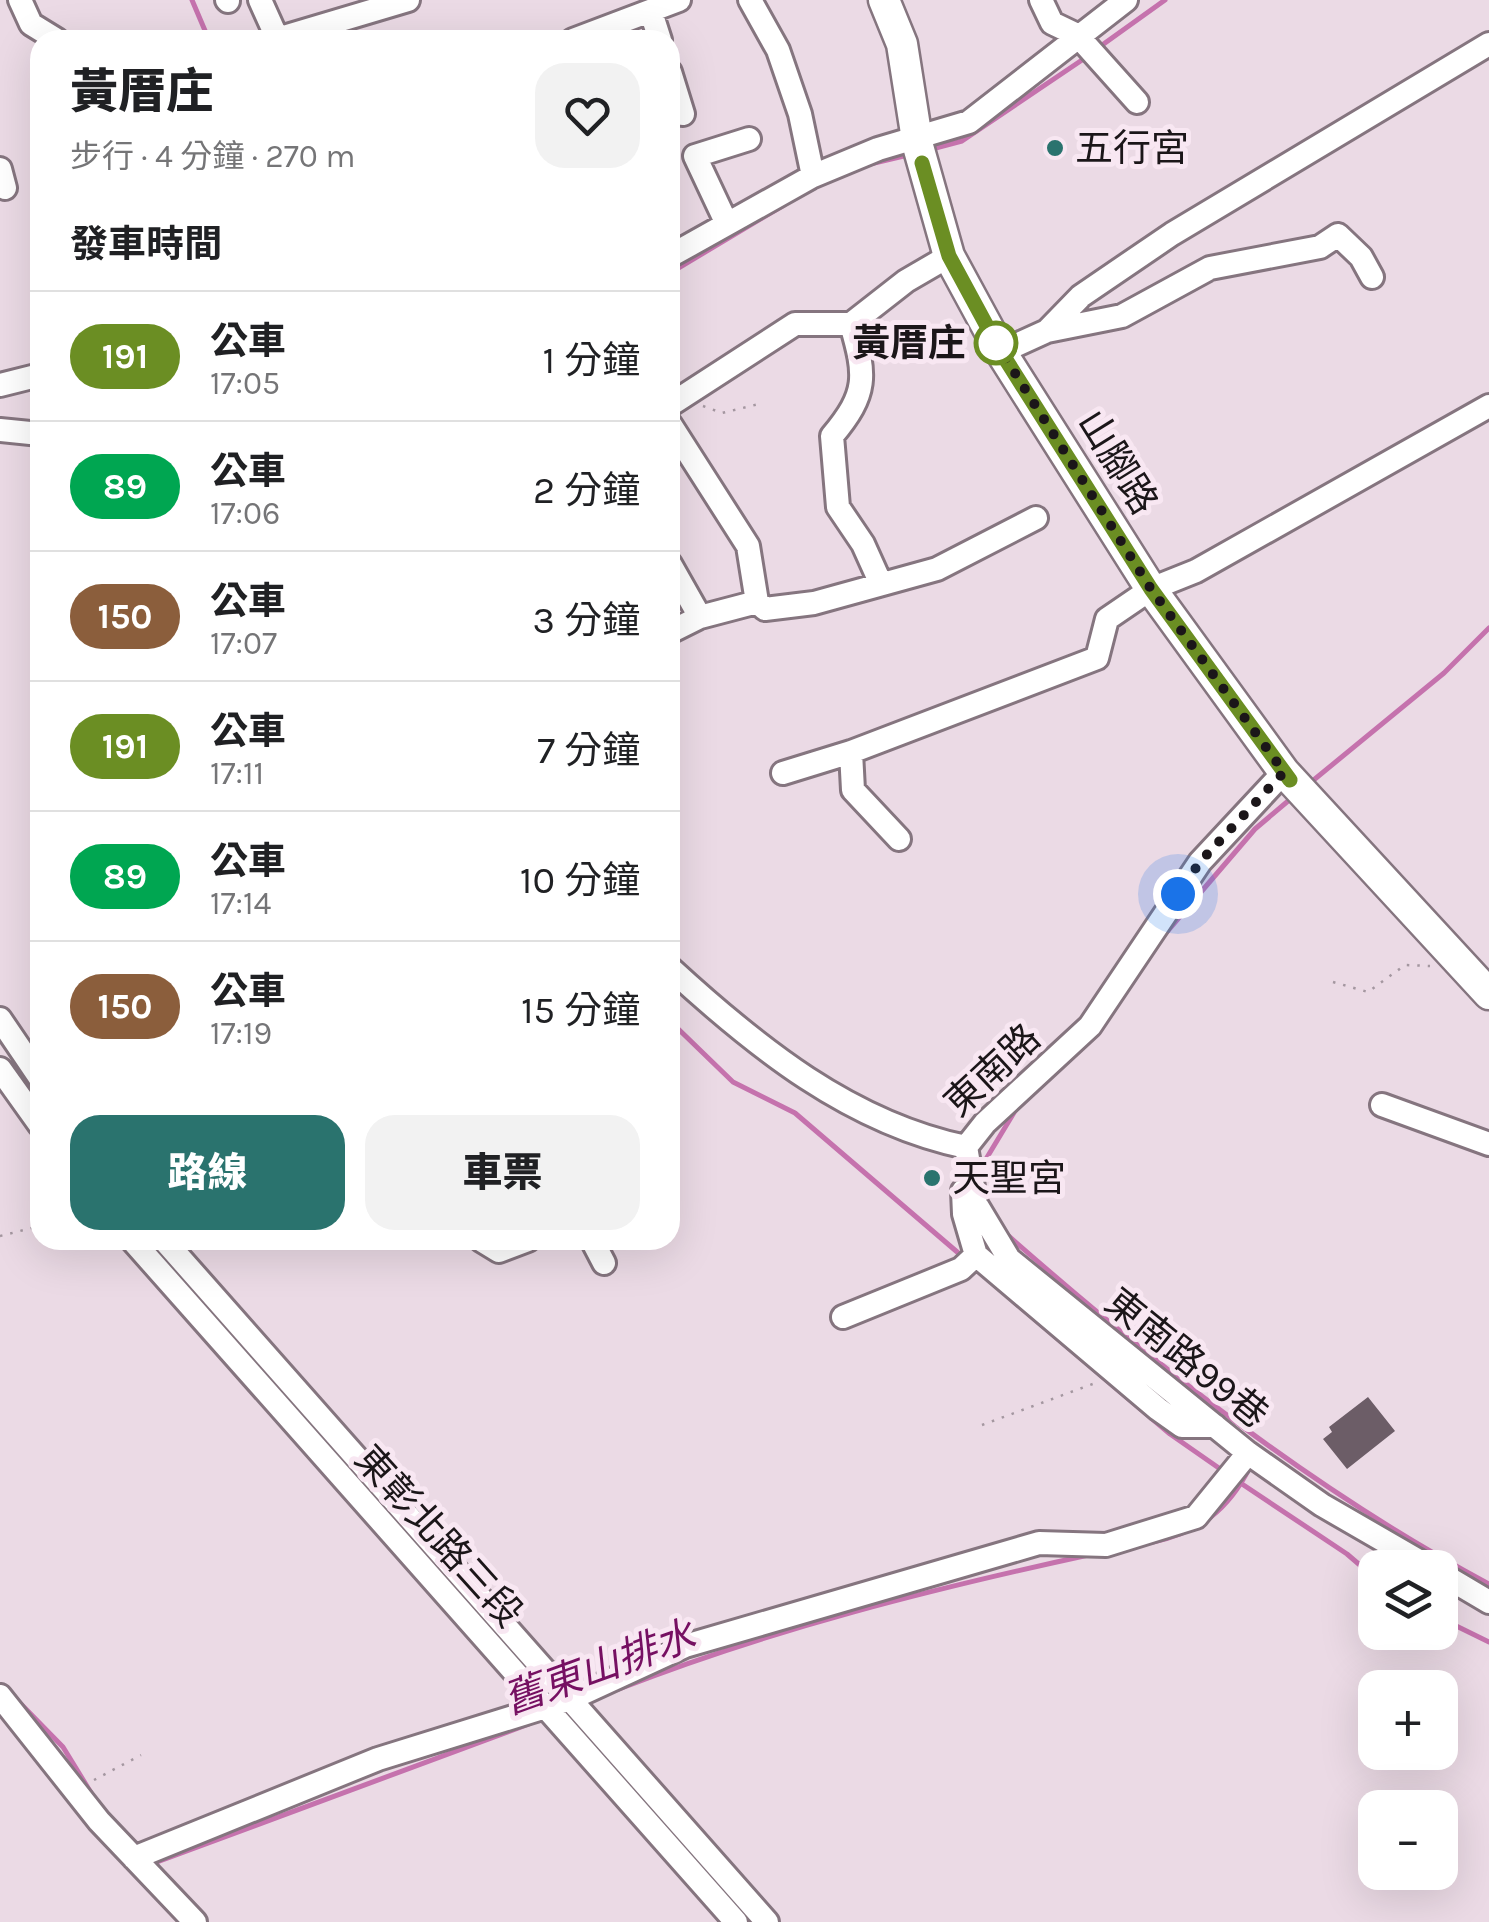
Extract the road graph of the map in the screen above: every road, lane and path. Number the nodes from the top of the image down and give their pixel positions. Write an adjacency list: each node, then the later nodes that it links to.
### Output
1 (20, 0): 10 (street)
2 (260, 0): 11 (street)
3 (408, 0): 12 (street)
4 (679, 0): 9 (street)
5 (750, 0): 22 (street)
6 (884, 0): 21 (main road, 山腳路)
7 (1041, 0): 15 (street)
8 (1126, 0): 15 (street)
9 (651, 12): 13 (street); 14 (street)
10 (41, 30)
11 (274, 30)
12 (308, 30)
13 (601, 30)
14 (657, 30)
15 (1077, 35): 17 (street); 21 (street)
16 (1489, 44): 28 (street)
17 (1137, 102)
18 (680, 104): 19 (street)
19 (683, 114)
20 (750, 139): 23 (street)
21 (919, 149): 22 (street); 25 (main road, 山腳路)
22 (813, 176): 23 (street)
23 (728, 224): 24 (street)
24 (680, 250)
25 (949, 256): 27 (street); 29 (main road, 山腳路)
26 (1372, 277): 28 (street)
27 (852, 324): 32 (street); 40 (street)
28 (1048, 331): 29 (street)
29 (1001, 352): 41 (main road, 山腳路)
30 (30, 378): 31 (street)
31 (0, 385)
32 (680, 400): 33 (path)
33 (759, 404)
34 (1489, 406): 41 (street)
35 (0, 430): 36 (street)
36 (30, 433)
37 (680, 440): 42 (street)
38 (1036, 518): 40 (street)
39 (680, 581): 43 (street)
40 (881, 584): 42 (street)
41 (1151, 589): 45 (street); 47 (main road, 山腳路)
42 (756, 602): 43 (street)
43 (700, 616): 44 (street)
44 (680, 627)
45 (851, 752): 46 (street); 48 (street)
46 (783, 773)
47 (1287, 776): 49 (main road, 山腳路); 59 (street, 東南路)
48 (900, 839)
49 (1451, 954): 51 (path); 52 (main road, 山腳路)
50 (680, 977): 59 (street, 東南路)
51 (1334, 982)
52 (1489, 994)
53 (0, 1019): 54 (street)
54 (30, 1063)
55 (0, 1069): 56 (street)
56 (20, 1098)
57 (1382, 1105): 58 (street)
58 (1489, 1144)
59 (966, 1147): 65 (street); 70 (street, 東南路99巷)
60 (30, 1228): 61 (path)
61 (0, 1236)
62 (141, 1250): 77 (street, 東彰北路三段)
63 (173, 1250): 76 (street, 東彰北路三段)
64 (597, 1250): 66 (street)
65 (976, 1255): 67 (street); 68 (street)
66 (604, 1264)
67 (843, 1317)
68 (1110, 1370): 69 (path); 70 (street)
69 (982, 1424)
70 (1215, 1426): 71 (street, 東南路99巷)
71 (1248, 1453): 72 (street, 東南路99巷); 76 (street)
72 (1400, 1550)
73 (1458, 1584): 74 (street)
74 (1489, 1602)
75 (0, 1696): 79 (street)
76 (568, 1700): 77 (street); 83 (street, 東彰北路三段)
77 (545, 1708): 80 (street); 82 (street, 東彰北路三段)
78 (141, 1756): 79 (path)
79 (76, 1792): 80 (street)
80 (134, 1858): 81 (street)
81 (195, 1922)
82 (736, 1922)
83 (767, 1922)

